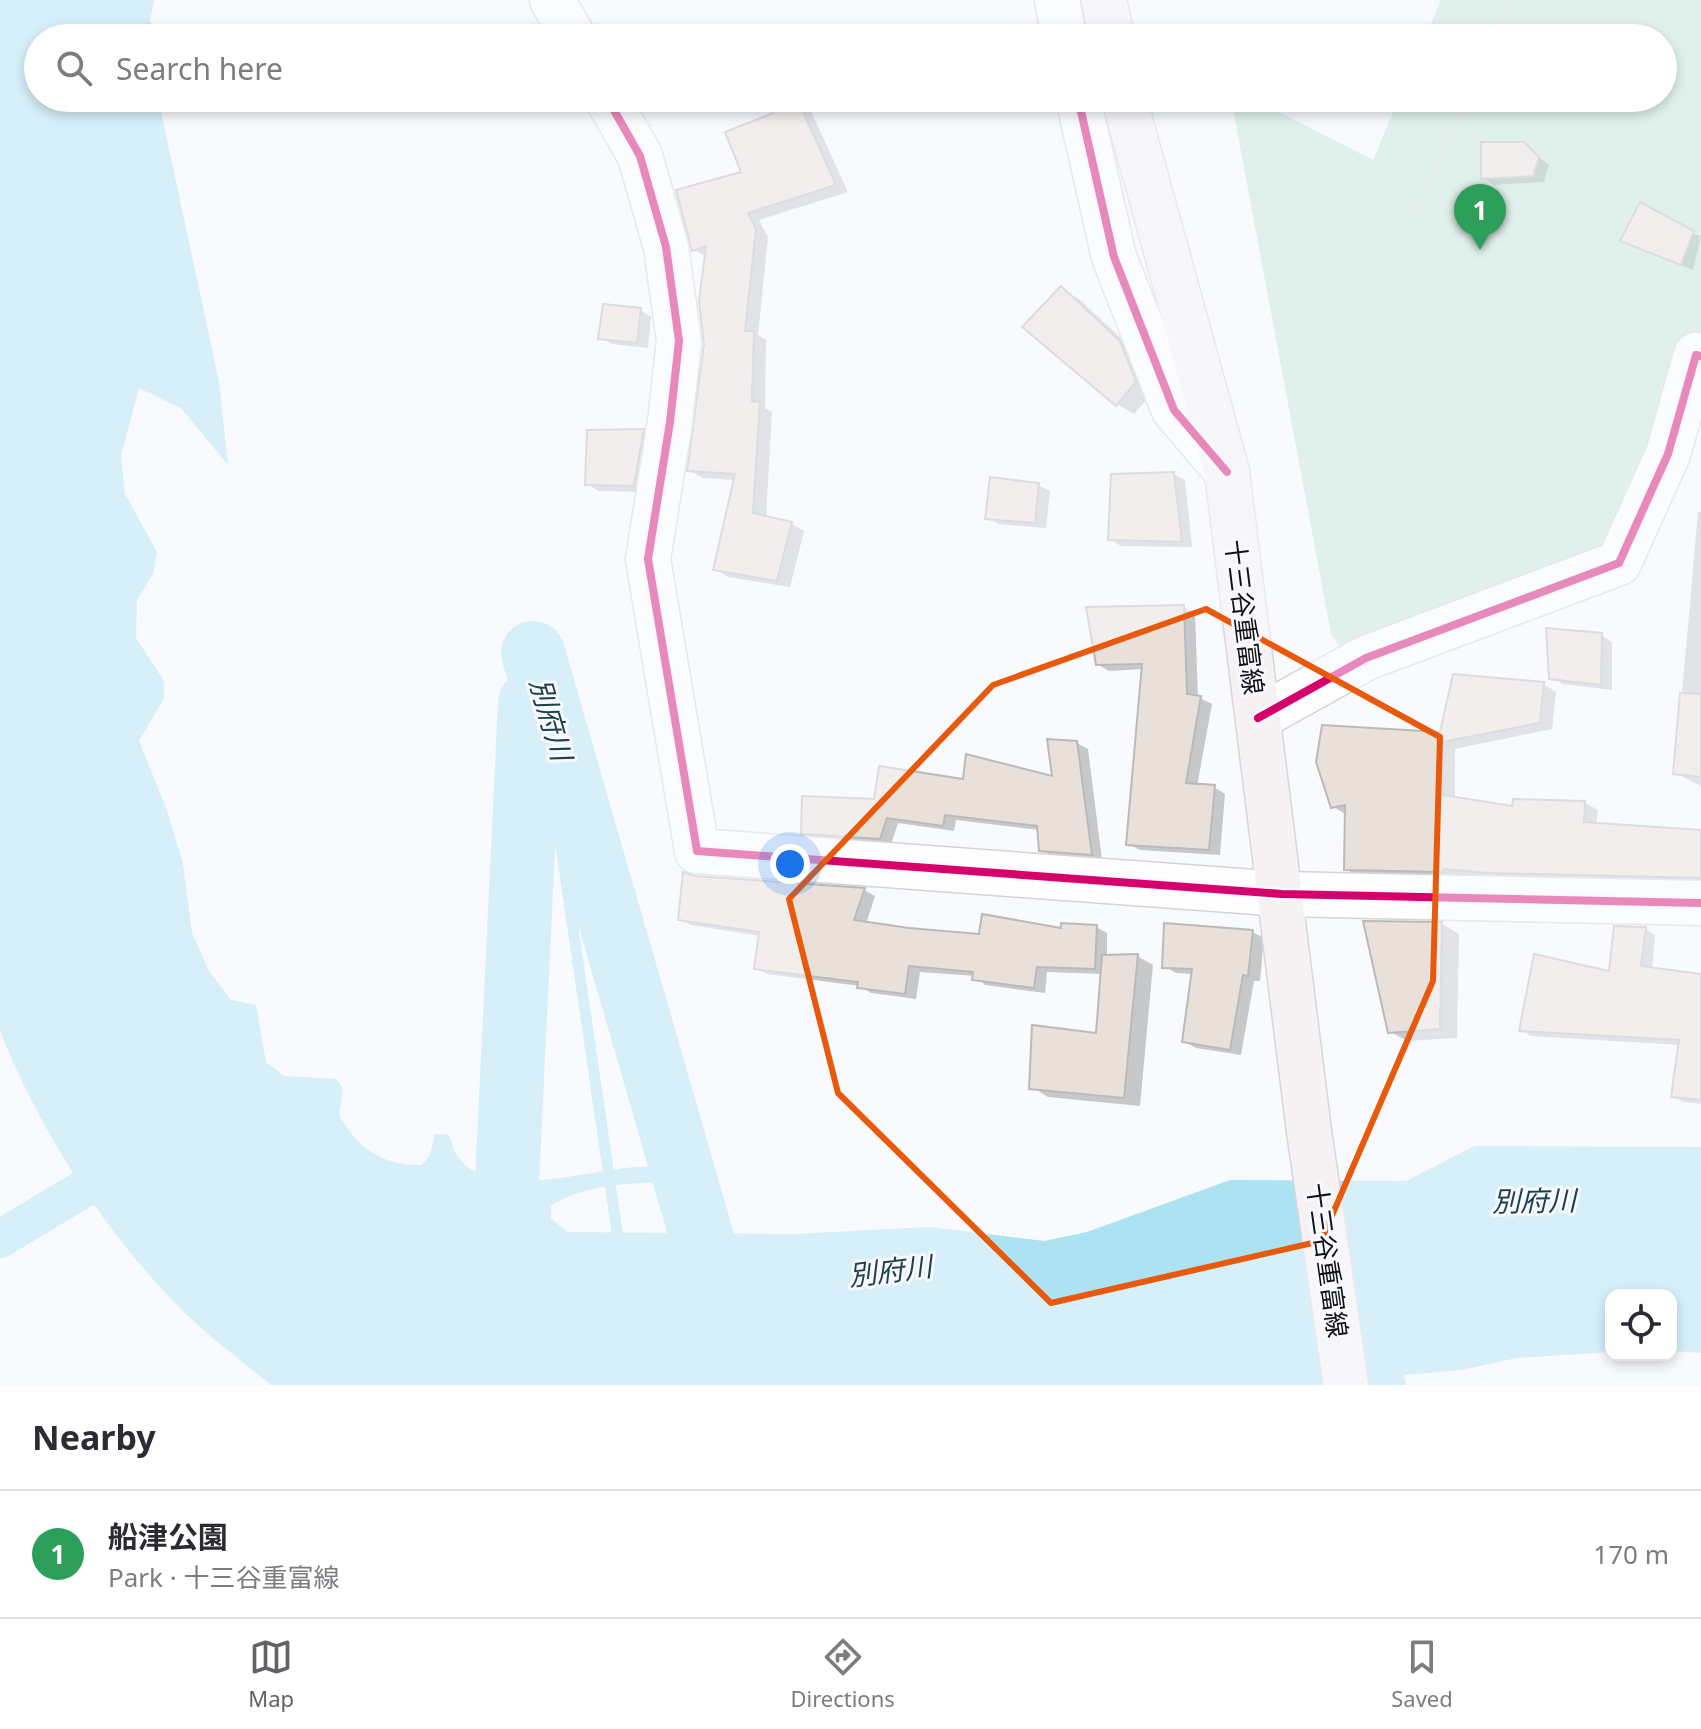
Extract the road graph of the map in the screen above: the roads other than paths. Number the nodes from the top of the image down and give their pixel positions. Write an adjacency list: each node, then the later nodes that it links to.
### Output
1 (552, 0): 4 (street)
2 (1057, 0): 5 (street)
3 (1104, 0): 6 (main road)
4 (566, 24)
5 (1061, 24)
6 (1109, 24)
7 (615, 112): 13 (street)
8 (1081, 112): 11 (street)
9 (1128, 112): 11 (main road, 十三谷重富線)
10 (1701, 356): 12 (street)
11 (1227, 472): 12 (main road, 十三谷重富線)
12 (1258, 718): 13 (main road, 十三谷重富線)
13 (1282, 894): 14 (street); 15 (main road, 十三谷重富線)
14 (1701, 903)
15 (1346, 1385)

